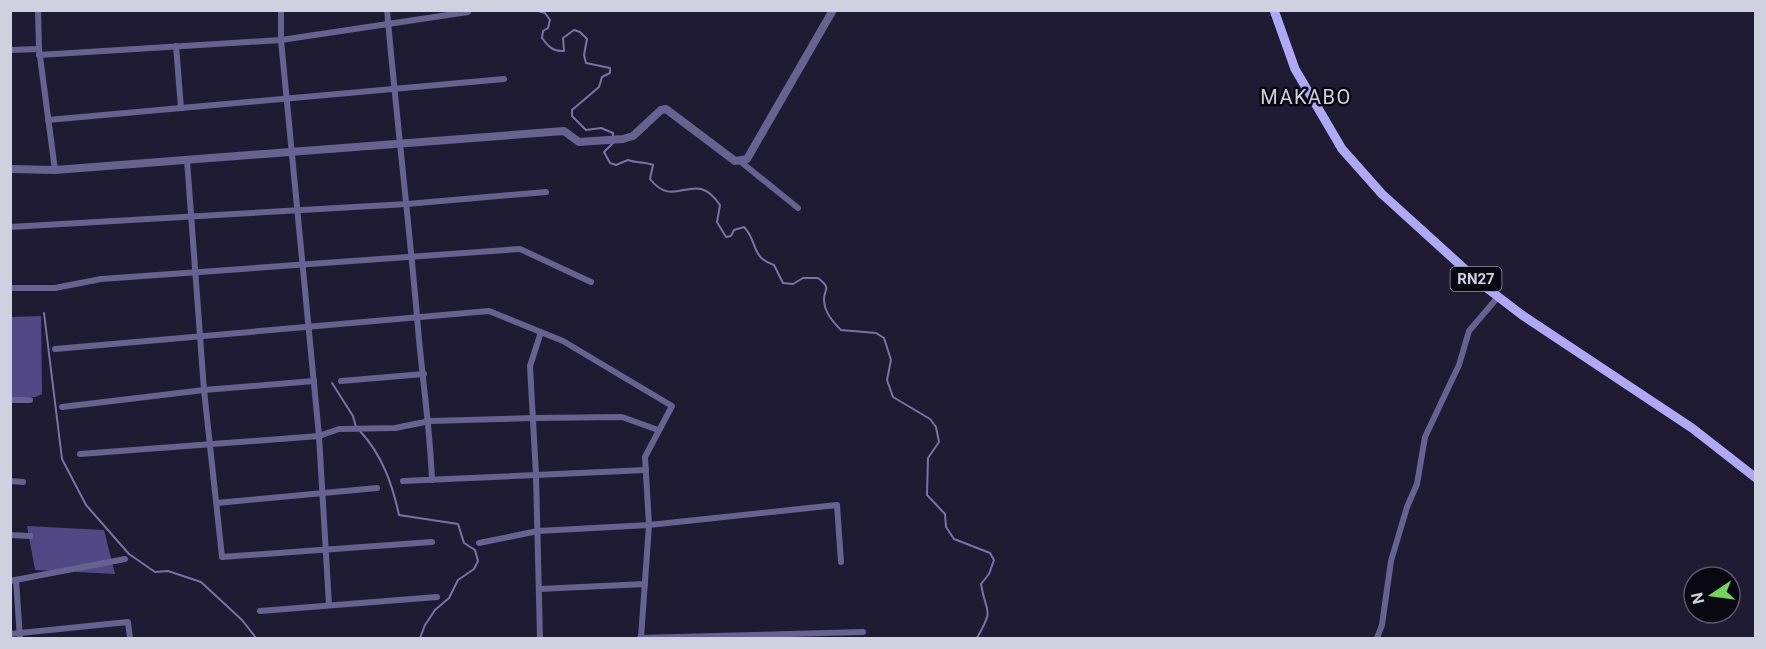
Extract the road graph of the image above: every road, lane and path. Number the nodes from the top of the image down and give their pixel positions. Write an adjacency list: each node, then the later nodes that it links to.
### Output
1 (38, 10): 11 (street)
2 (281, 10): 8 (street)
3 (387, 10): 7 (street)
4 (833, 10): 20 (street)
5 (1274, 10): 34 (main road, RN27)
6 (468, 12): 7 (street)
7 (389, 25): 8 (street); 13 (street)
8 (281, 40): 9 (street); 14 (street)
9 (176, 46): 11 (street); 15 (street)
10 (10, 50): 11 (street)
11 (39, 52): 16 (street)
12 (504, 79): 13 (street)
13 (394, 90): 14 (street); 17 (street)
14 (286, 99): 15 (street); 18 (street)
15 (181, 108): 16 (street)
16 (48, 120): 22 (street)
17 (399, 145): 18 (street); 20 (street); 24 (street)
18 (292, 152): 19 (street); 26 (street)
19 (187, 160): 22 (street); 27 (street)
20 (741, 162): 25 (street)
21 (10, 170): 22 (street)
22 (55, 170)
23 (546, 192): 24 (street)
24 (407, 204): 26 (street); 29 (street)
25 (798, 208)
26 (298, 210): 27 (street); 30 (street)
27 (191, 218): 28 (street); 31 (street)
28 (10, 227)
29 (414, 258): 30 (street); 32 (street); 35 (street)
30 (302, 265): 31 (street); 36 (street)
31 (195, 272): 33 (street); 38 (street)
32 (591, 282)
33 (10, 288)
34 (1498, 297): 55 (main road, RN27); 85 (street)
35 (417, 317): 36 (street); 37 (street); 40 (street)
36 (309, 326): 38 (street); 41 (street)
37 (541, 332): 47 (street); 49 (street)
38 (200, 337): 39 (street); 43 (street)
39 (55, 349)
40 (424, 374): 42 (street); 48 (street)
41 (314, 381): 43 (street); 50 (street)
42 (340, 381)
43 (204, 390): 46 (street); 51 (street)
44 (10, 400): 45 (street)
45 (30, 400)
46 (62, 407)
47 (534, 418): 48 (street); 49 (street); 54 (street)
48 (430, 421): 50 (street); 56 (street)
49 (658, 430): 53 (street)
50 (319, 436): 51 (street); 61 (street)
51 (210, 443): 52 (street); 62 (street)
52 (80, 454)
53 (646, 470): 54 (street); 63 (street)
54 (536, 475): 56 (street); 64 (street)
55 (1755, 478)
56 (432, 480): 59 (street)
57 (10, 481): 58 (street)
58 (23, 482)
59 (403, 482)
60 (378, 488): 61 (street)
61 (322, 493): 62 (street); 69 (street)
62 (217, 503): 69 (street)
63 (649, 525): 64 (street); 71 (street); 73 (street)
64 (538, 531): 68 (street); 74 (street)
65 (10, 535): 66 (street)
66 (30, 536)
67 (432, 542): 69 (street)
68 (479, 543)
69 (325, 551): 76 (street)
70 (124, 559): 72 (street)
71 (841, 562)
72 (14, 581): 80 (street)
73 (645, 584): 74 (street); 82 (street)
74 (539, 589): 84 (street)
75 (437, 597): 76 (street)
76 (329, 605): 77 (street)
77 (260, 611)
78 (863, 632): 81 (street)
79 (10, 634): 80 (street)
80 (20, 635): 83 (street)
81 (753, 637): 82 (street)
82 (640, 638)
83 (130, 639)
84 (540, 639)
85 (1377, 639)

